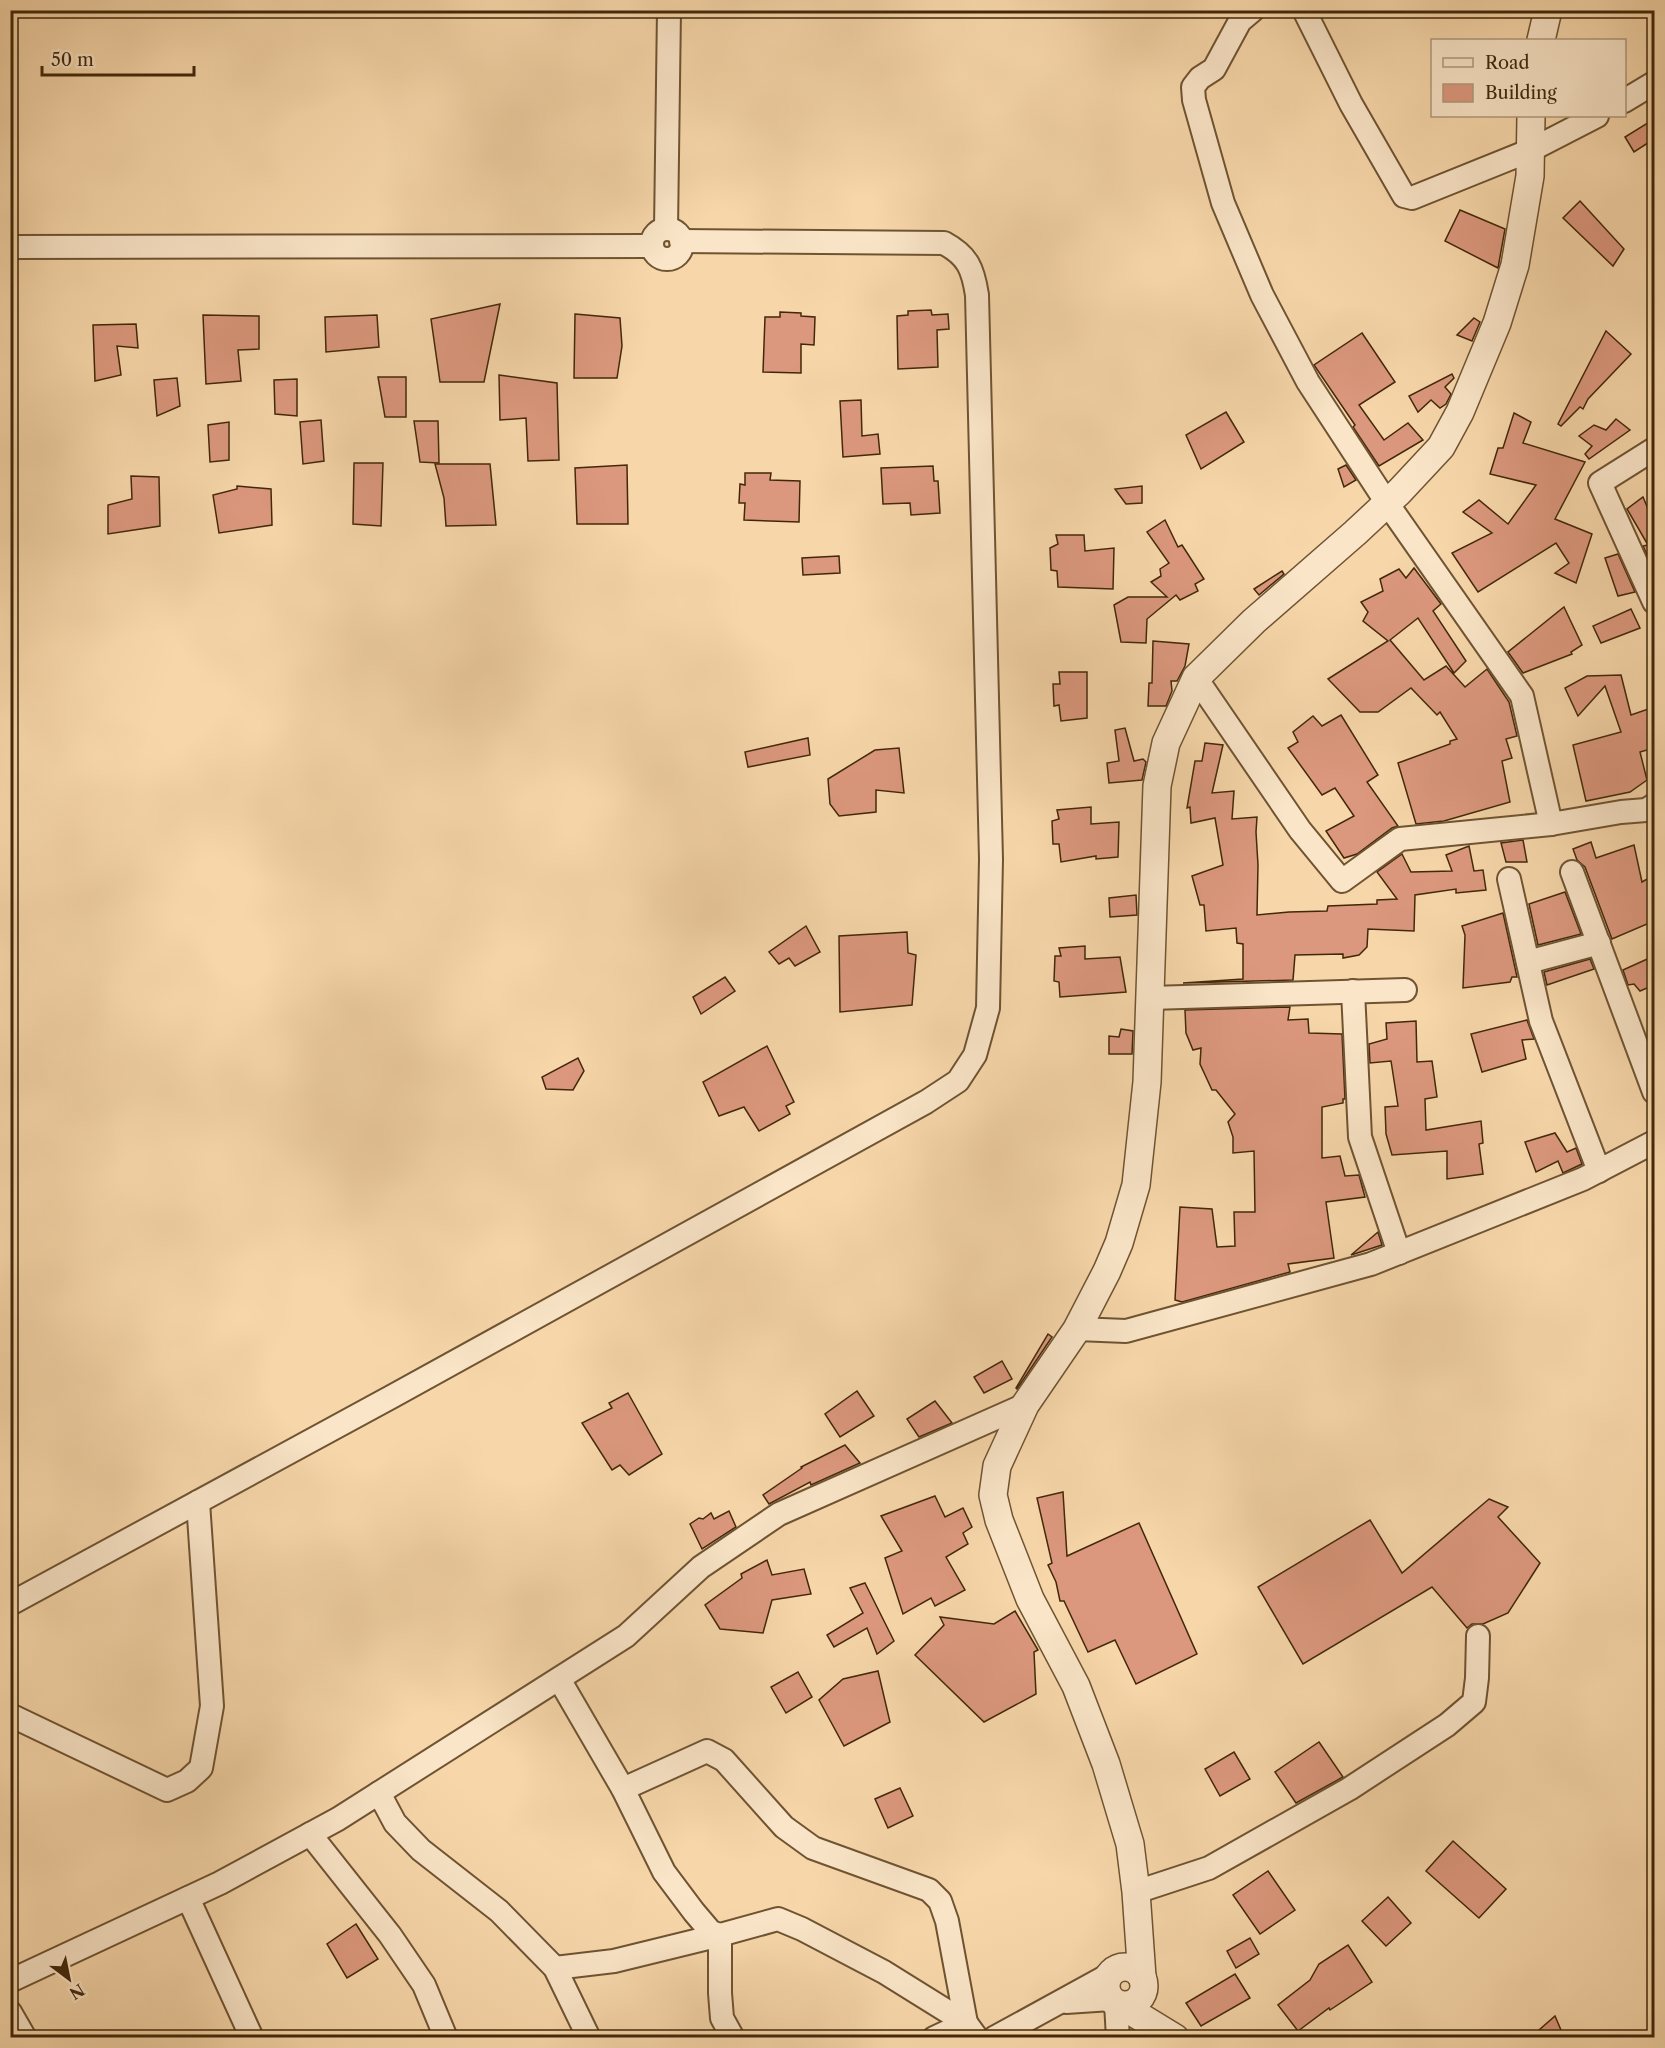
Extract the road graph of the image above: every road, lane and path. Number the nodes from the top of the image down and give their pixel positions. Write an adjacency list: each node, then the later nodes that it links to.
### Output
1 (669, 10): 11 (street)
2 (1304, 10): 10 (street)
3 (1548, 10): 5 (street)
4 (1242, 14): 14 (street)
5 (1541, 39)
6 (1654, 83): 7 (street)
7 (1626, 100)
8 (1531, 117): 10 (street)
9 (1595, 117): 10 (street)
10 (1531, 150): 14 (street)
11 (674, 235): 12 (street); 32 (street)
12 (10, 248)
13 (1654, 449): 15 (street)
14 (1387, 503): 16 (street); 18 (street)
15 (1654, 602)
16 (1196, 678): 18 (street); 25 (street)
17 (1652, 809): 18 (street)
18 (1551, 824)
19 (1572, 872): 21 (street)
20 (1509, 879): 22 (street)
21 (1599, 943): 22 (street); 26 (street)
22 (1528, 962): 28 (street)
23 (1405, 990): 24 (street)
24 (1353, 991): 25 (street); 29 (street)
25 (1151, 998): 30 (street)
26 (1654, 1092)
27 (1654, 1142): 28 (street)
28 (1599, 1171): 29 (street)
29 (1399, 1253): 30 (street)
30 (1077, 1329): 31 (street)
31 (1025, 1405): 35 (street); 40 (street)
32 (198, 1502): 33 (street); 36 (street)
33 (10, 1604)
34 (1478, 1636): 40 (street)
35 (559, 1679): 37 (street); 38 (street)
36 (10, 1715)
37 (623, 1789): 42 (street); 47 (street)
38 (379, 1793): 39 (street); 43 (street)
39 (310, 1834): 41 (street); 51 (street)
40 (1136, 1892): 45 (street)
41 (188, 1898): 44 (street); 50 (street)
42 (720, 1935): 43 (street); 47 (street); 53 (street)
43 (555, 1968): 52 (street)
44 (10, 1981)
45 (1123, 1988): 48 (street); 55 (street); 56 (street)
46 (10, 2012): 49 (street)
47 (972, 2030): 54 (street)
48 (1171, 2035)
49 (25, 2037)
50 (252, 2037)
51 (446, 2037)
52 (589, 2037)
53 (733, 2037)
54 (934, 2037)
55 (994, 2037)
56 (1118, 2037)

